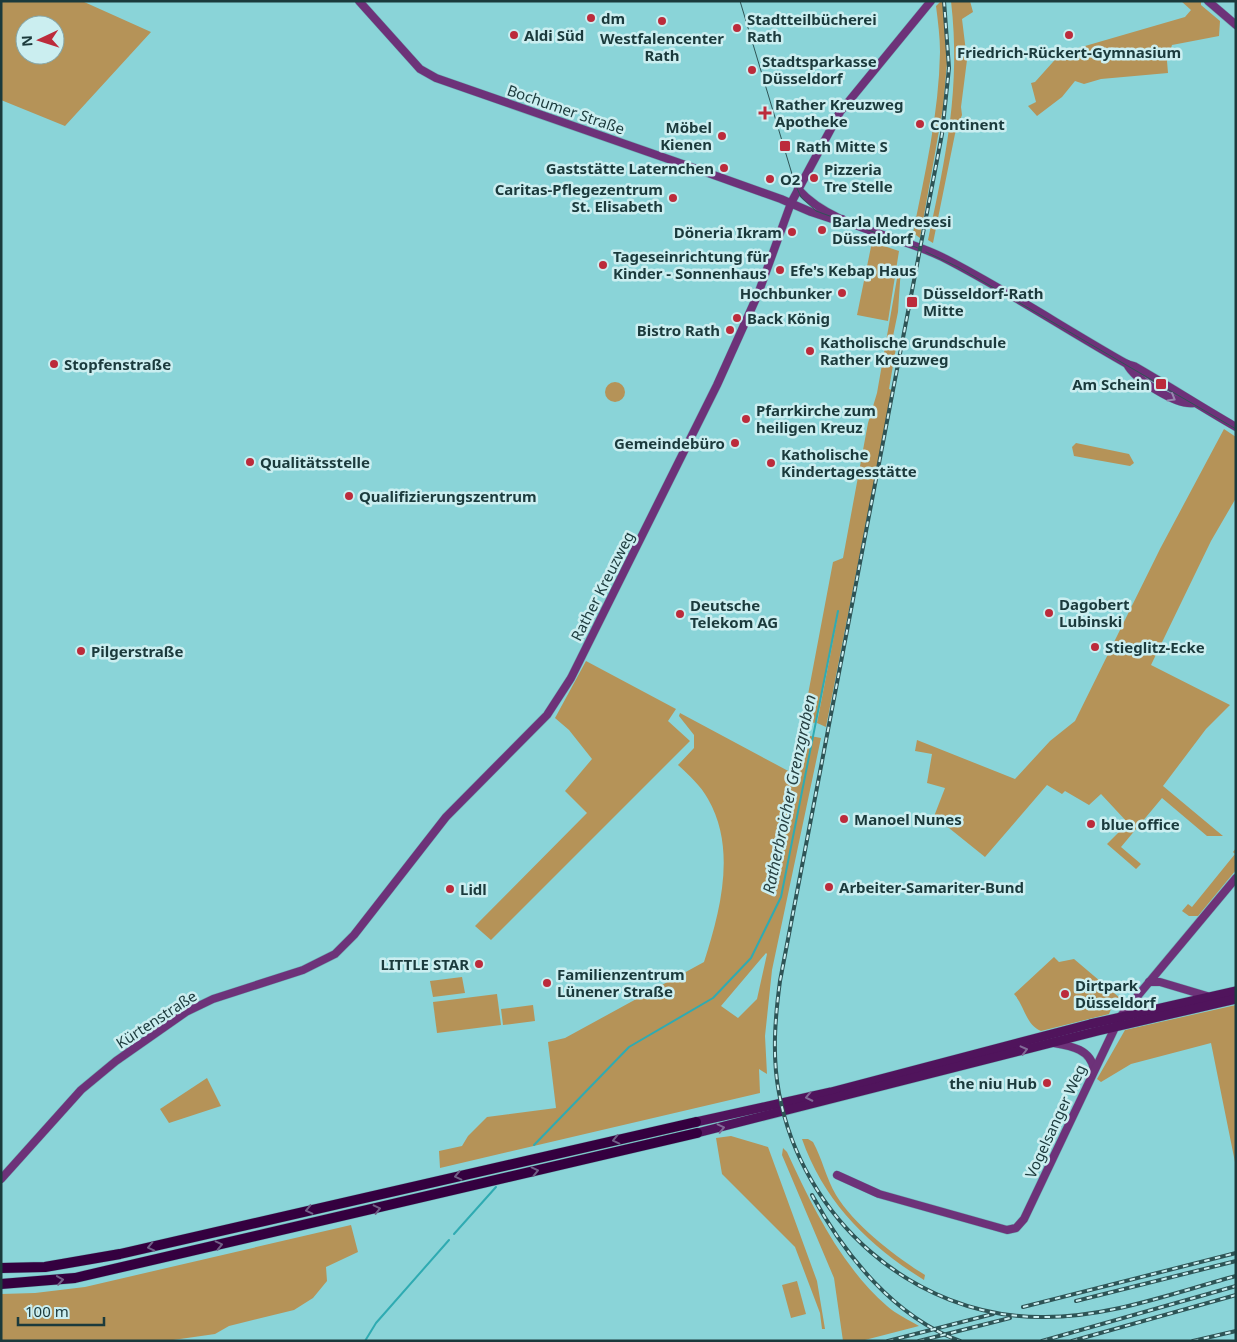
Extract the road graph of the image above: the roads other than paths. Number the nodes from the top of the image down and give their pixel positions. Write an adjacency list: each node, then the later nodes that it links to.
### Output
1 (359, 1): 6 (street, Bochumer Straße)
2 (930, 1): 5 (street, Rather Kreuzweg)
3 (1208, 1): 4 (street)
4 (1236, 25)
5 (798, 189): 6 (street, Rather Kreuzweg); 7 (street)
6 (790, 203): 7 (street, Bochumer Straße); 10 (street, Rather Kreuzweg)
7 (842, 219): 8 (street)
8 (1236, 427)
9 (1236, 878): 11 (street, Vogelsanger Weg)
10 (357, 930): 24 (street, Kürtenstraße)
11 (1160, 969): 12 (street, Vogelsanger Weg); 13 (street)
12 (1149, 982): 13 (street); 17 (street, Vogelsanger Weg)
13 (1165, 983): 15 (street)
14 (1236, 991): 15 (main road)
15 (1212, 997): 17 (main road)
16 (1236, 999): 18 (main road)
17 (1120, 1017): 18 (street, Vogelsanger Weg); 21 (main road, one-way to 21)
18 (1115, 1027): 19 (main road); 20 (street, Vogelsanger Weg)
19 (1051, 1043): 20 (street); 22 (main road, one-way to 19)
20 (1094, 1070): 23 (street, Vogelsanger Weg)
21 (696, 1122): 25 (highway, one-way to 25)
22 (697, 1133): 26 (highway, one-way to 22)
23 (836, 1175)
24 (1, 1178)
25 (1, 1268)
26 (1, 1284)

